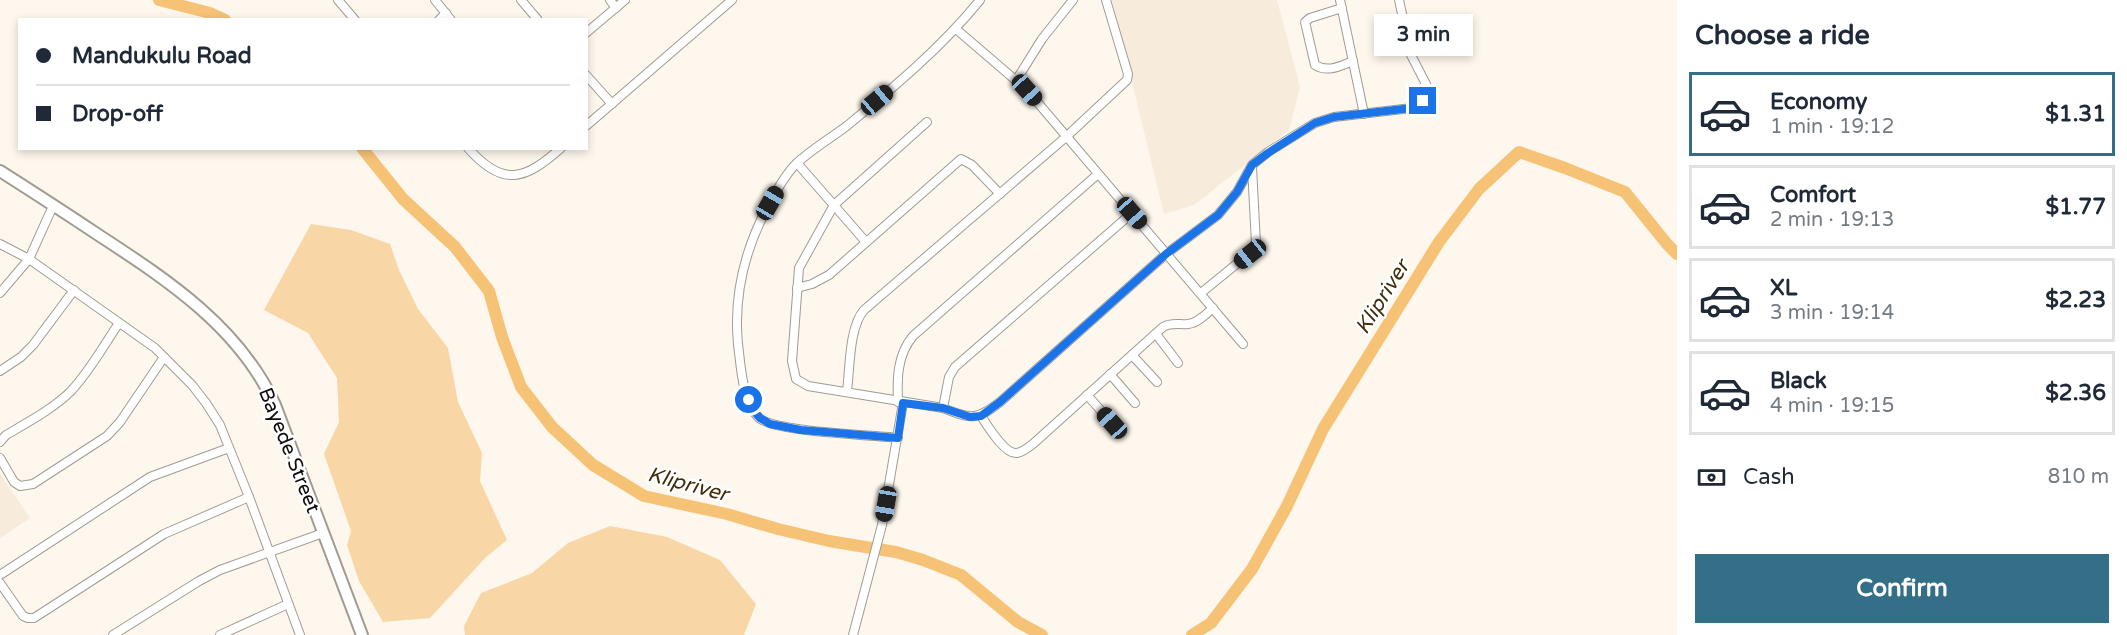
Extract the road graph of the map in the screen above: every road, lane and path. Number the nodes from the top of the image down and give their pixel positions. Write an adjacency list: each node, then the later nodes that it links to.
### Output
1 (338, 0): 14 (street)
2 (435, 0): 13 (street)
3 (521, 0): 15 (street)
4 (610, 0): 12 (street)
5 (625, 0): 12 (street)
6 (732, 0): 21 (street)
7 (980, 0): 16 (street)
8 (1073, 0): 20 (street)
9 (1106, 0): 25 (street)
10 (1399, 0): 22 (street)
11 (1341, 4): 18 (street); 18 (street)
12 (616, 8): 17 (street)
13 (449, 16)
14 (353, 18)
15 (536, 18)
16 (956, 29): 20 (street); 28 (street)
17 (588, 31)
18 (1353, 61): 22 (street)
19 (588, 77): 21 (street)
20 (1017, 79): 25 (street)
21 (612, 104): 24 (street)
22 (1364, 114): 29 (street)
23 (927, 122): 34 (street)
24 (588, 124)
25 (1066, 137): 31 (street); 32 (street)
26 (470, 150): 27 (street)
27 (558, 150)
28 (797, 164): 34 (street); 61 (street)
29 (1252, 165): 38 (street); 43 (street)
30 (0, 171): 33 (street, Bayede Street)
31 (1098, 174): 35 (street); 56 (street)
32 (1000, 194): 36 (street); 54 (street)
33 (51, 204): 39 (street); 66 (street, Bayede Street)
34 (834, 205): 36 (street); 40 (street)
35 (1132, 213): 38 (street); 58 (street)
36 (866, 242): 40 (street)
37 (0, 244): 39 (street)
38 (1166, 254): 43 (street); 59 (street)
39 (29, 259): 41 (street); 42 (street)
40 (797, 288): 54 (street)
41 (74, 290): 45 (street); 51 (street)
42 (0, 293)
43 (1201, 293): 44 (street)
44 (1213, 308): 46 (street); 47 (street)
45 (119, 323): 49 (street); 62 (street)
46 (1156, 334): 48 (street); 50 (street)
47 (1243, 344)
48 (1132, 355): 52 (street); 53 (street)
49 (164, 357): 63 (street); 64 (street)
50 (1178, 363)
51 (0, 371)
52 (1110, 374): 55 (street); 57 (street)
53 (1157, 382)
54 (847, 391): 56 (street)
55 (1087, 395): 59 (street); 60 (street)
56 (901, 403): 58 (street); 61 (street)
57 (1135, 403)
58 (943, 408): 59 (street)
59 (981, 416)
60 (1112, 423)
61 (898, 438): 75 (street)
62 (0, 442)
63 (229, 447): 65 (street); 68 (street)
64 (0, 458)
65 (249, 497): 67 (street); 69 (street)
66 (323, 533): 67 (street); 74 (street, Bayede Street)
67 (269, 552): 70 (street); 71 (street)
68 (0, 575)
69 (0, 583)
70 (288, 604): 72 (street); 73 (street)
71 (113, 635)
72 (219, 635)
73 (300, 635)
74 (362, 635)
75 (853, 635)

